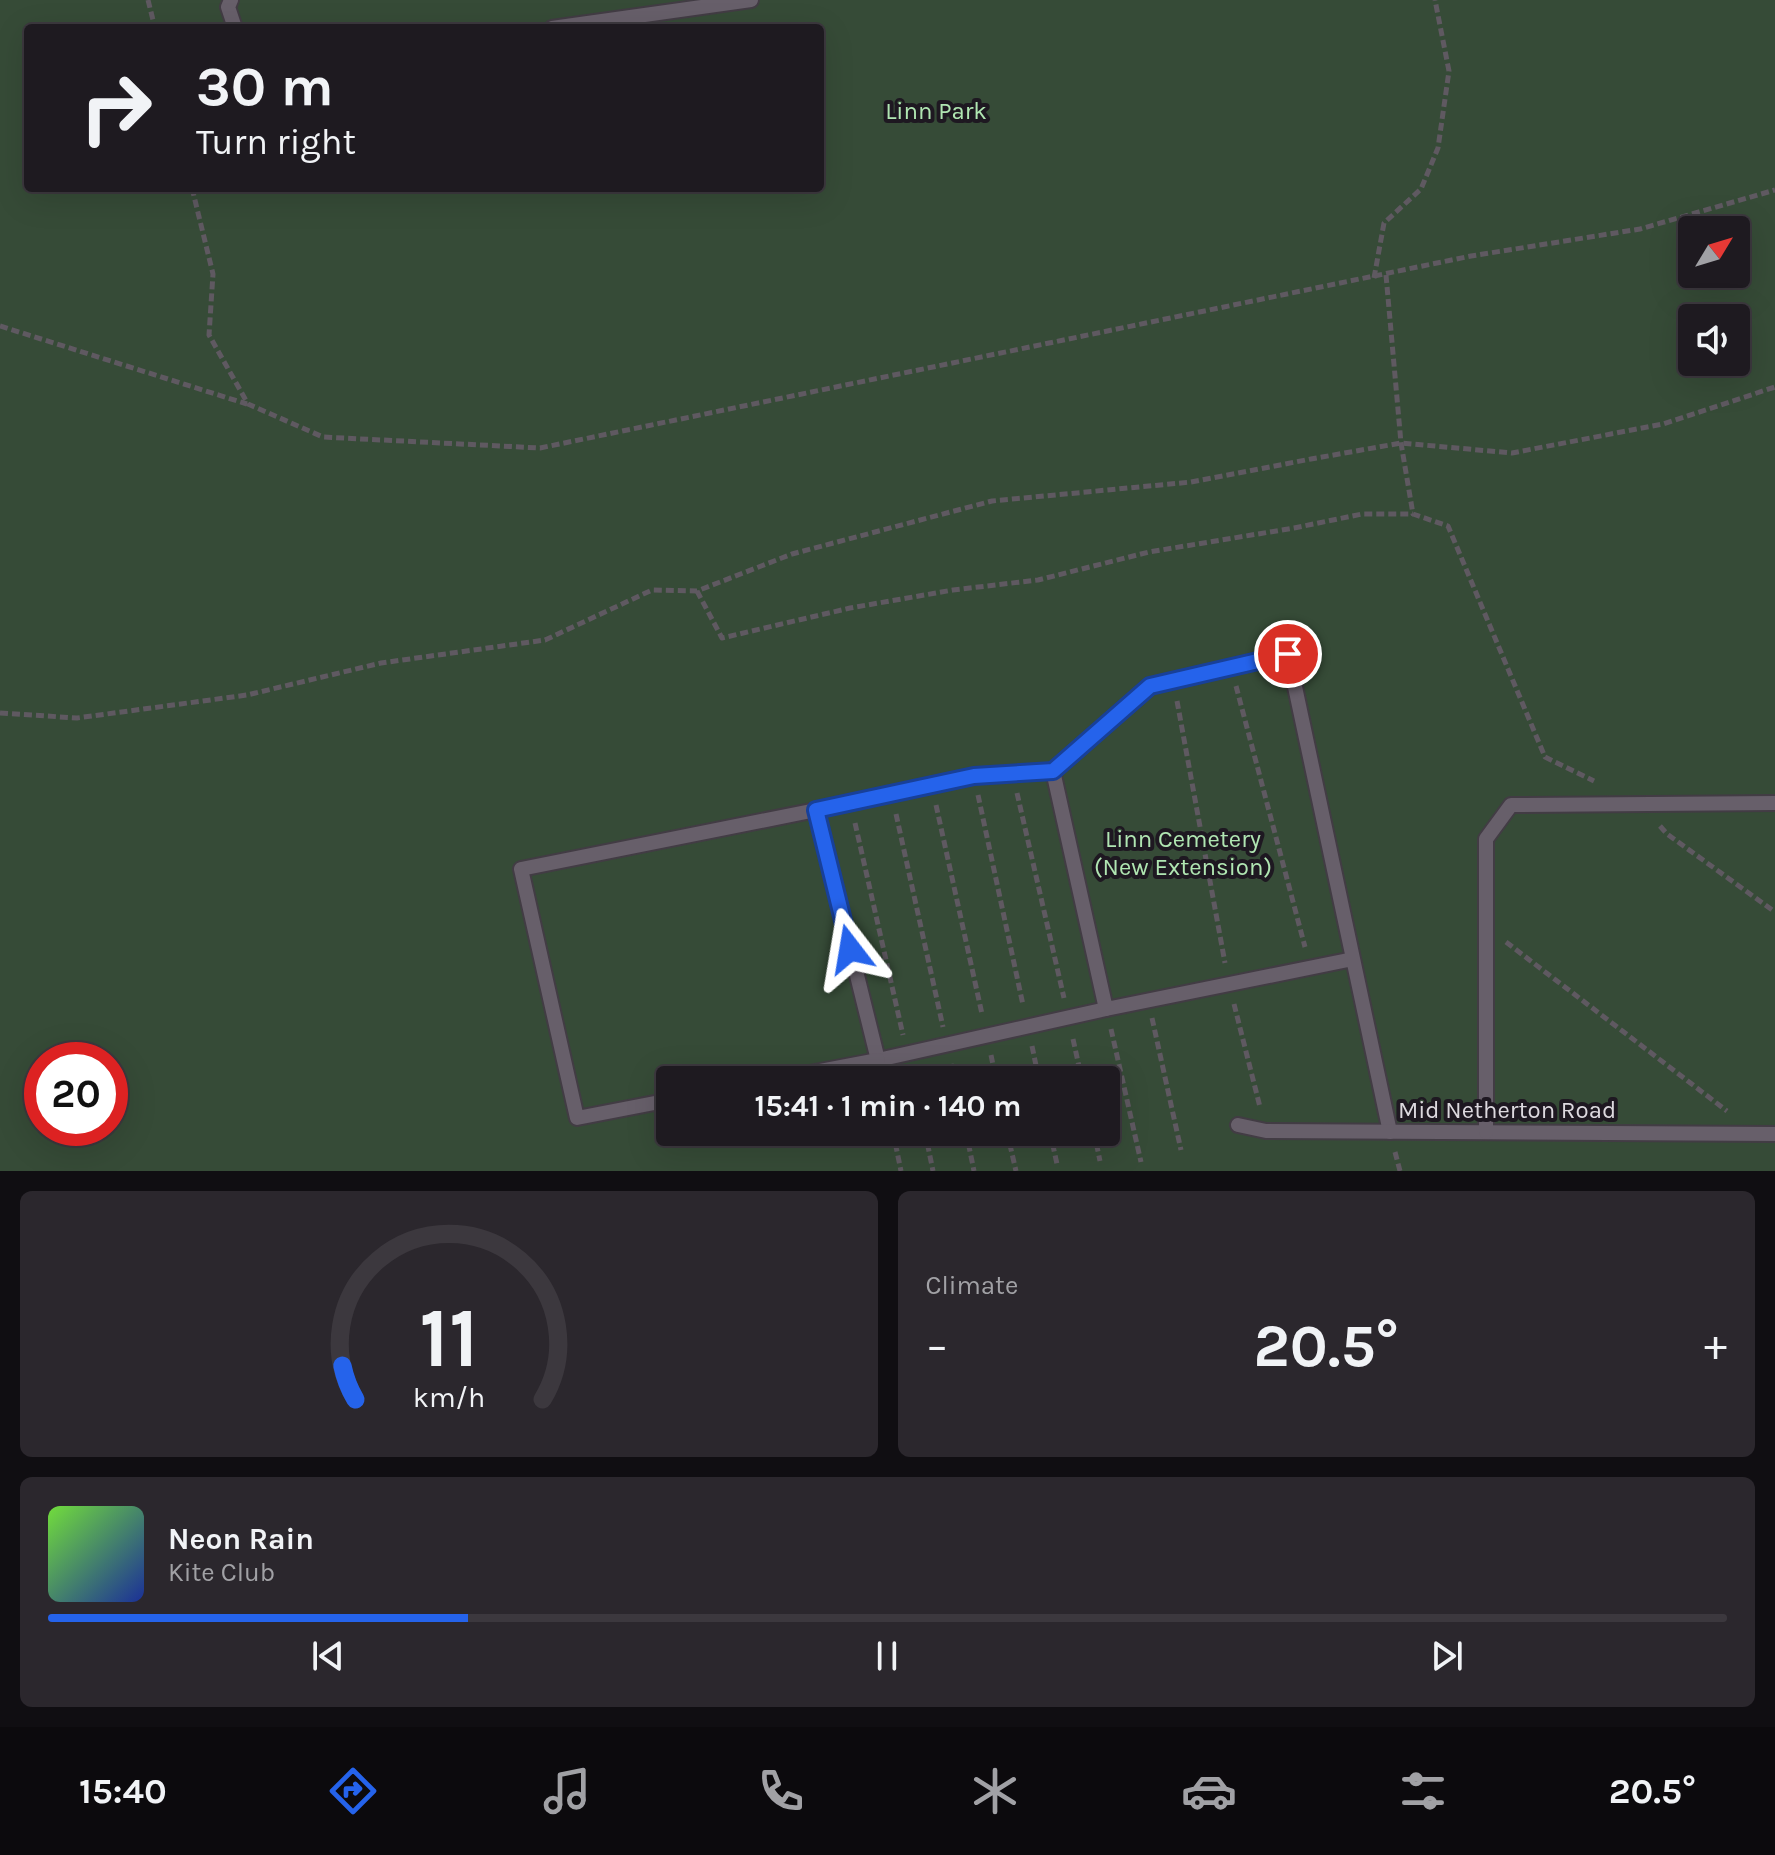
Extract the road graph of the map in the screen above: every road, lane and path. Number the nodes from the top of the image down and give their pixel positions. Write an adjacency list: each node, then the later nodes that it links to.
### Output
1 (148, 0): 5 (path)
2 (231, 0): 6 (lane)
3 (751, 0): 7 (lane)
4 (1435, 0): 11 (path)
5 (154, 24)
6 (234, 24)
7 (580, 24)
8 (1775, 190): 10 (path)
9 (193, 192): 14 (path)
10 (1386, 275): 11 (path); 15 (path)
11 (1374, 278): 14 (path)
12 (0, 326): 14 (path)
13 (1775, 387): 15 (path)
14 (248, 404)
15 (1401, 443): 16 (path); 17 (path)
16 (1413, 514): 17 (path); 24 (path)
17 (697, 591): 20 (path)
18 (1231, 667): 19 (lane); 33 (lane); 34 (path)
19 (1173, 681): 21 (lane); 35 (path)
20 (0, 713)
21 (1053, 771): 22 (lane); 37 (lane)
22 (1013, 772): 23 (lane); 38 (path)
23 (974, 776): 25 (lane); 39 (path)
24 (1600, 784)
25 (931, 785): 26 (lane); 40 (path)
26 (892, 793): 27 (lane); 41 (path)
27 (850, 802): 30 (lane); 42 (path)
28 (1775, 803): 29 (lane)
29 (1642, 804): 31 (path); 32 (lane)
30 (816, 810): 43 (lane); 49 (lane)
31 (1775, 912)
32 (1486, 927): 53 (lane); 54 (path)
33 (1353, 959): 34 (lane); 52 (lane)
34 (1311, 967): 35 (lane)
35 (1229, 984): 36 (lane); 51 (path)
36 (1149, 1000): 37 (lane); 62 (path)
37 (1106, 1009): 38 (lane); 64 (path)
38 (1068, 1017): 39 (lane); 48 (path)
39 (1028, 1026): 40 (lane); 47 (path)
40 (986, 1035): 41 (lane); 46 (path)
41 (947, 1044): 42 (lane); 45 (path)
42 (907, 1053): 43 (lane)
43 (878, 1060): 44 (lane)
44 (846, 1066)
45 (951, 1066)
46 (993, 1066)
47 (1036, 1066)
48 (1079, 1066)
49 (656, 1103)
50 (1238, 1125): 51 (lane, Mid Netherton Road)
51 (1266, 1131): 52 (lane, Mid Netherton Road)
52 (1390, 1132): 53 (lane, Mid Netherton Road)
53 (1486, 1132): 54 (lane, Mid Netherton Road)
54 (1758, 1134): 55 (lane, Mid Netherton Road)
55 (1775, 1134)
56 (896, 1146): 66 (path)
57 (928, 1146): 67 (path)
58 (969, 1146): 68 (path)
59 (1010, 1146): 69 (path)
60 (1053, 1146): 65 (path)
61 (1097, 1146): 63 (path)
62 (1181, 1150)
63 (1100, 1161)
64 (1141, 1162)
65 (1057, 1164)
66 (901, 1171)
67 (933, 1171)
68 (974, 1171)
69 (1016, 1171)

